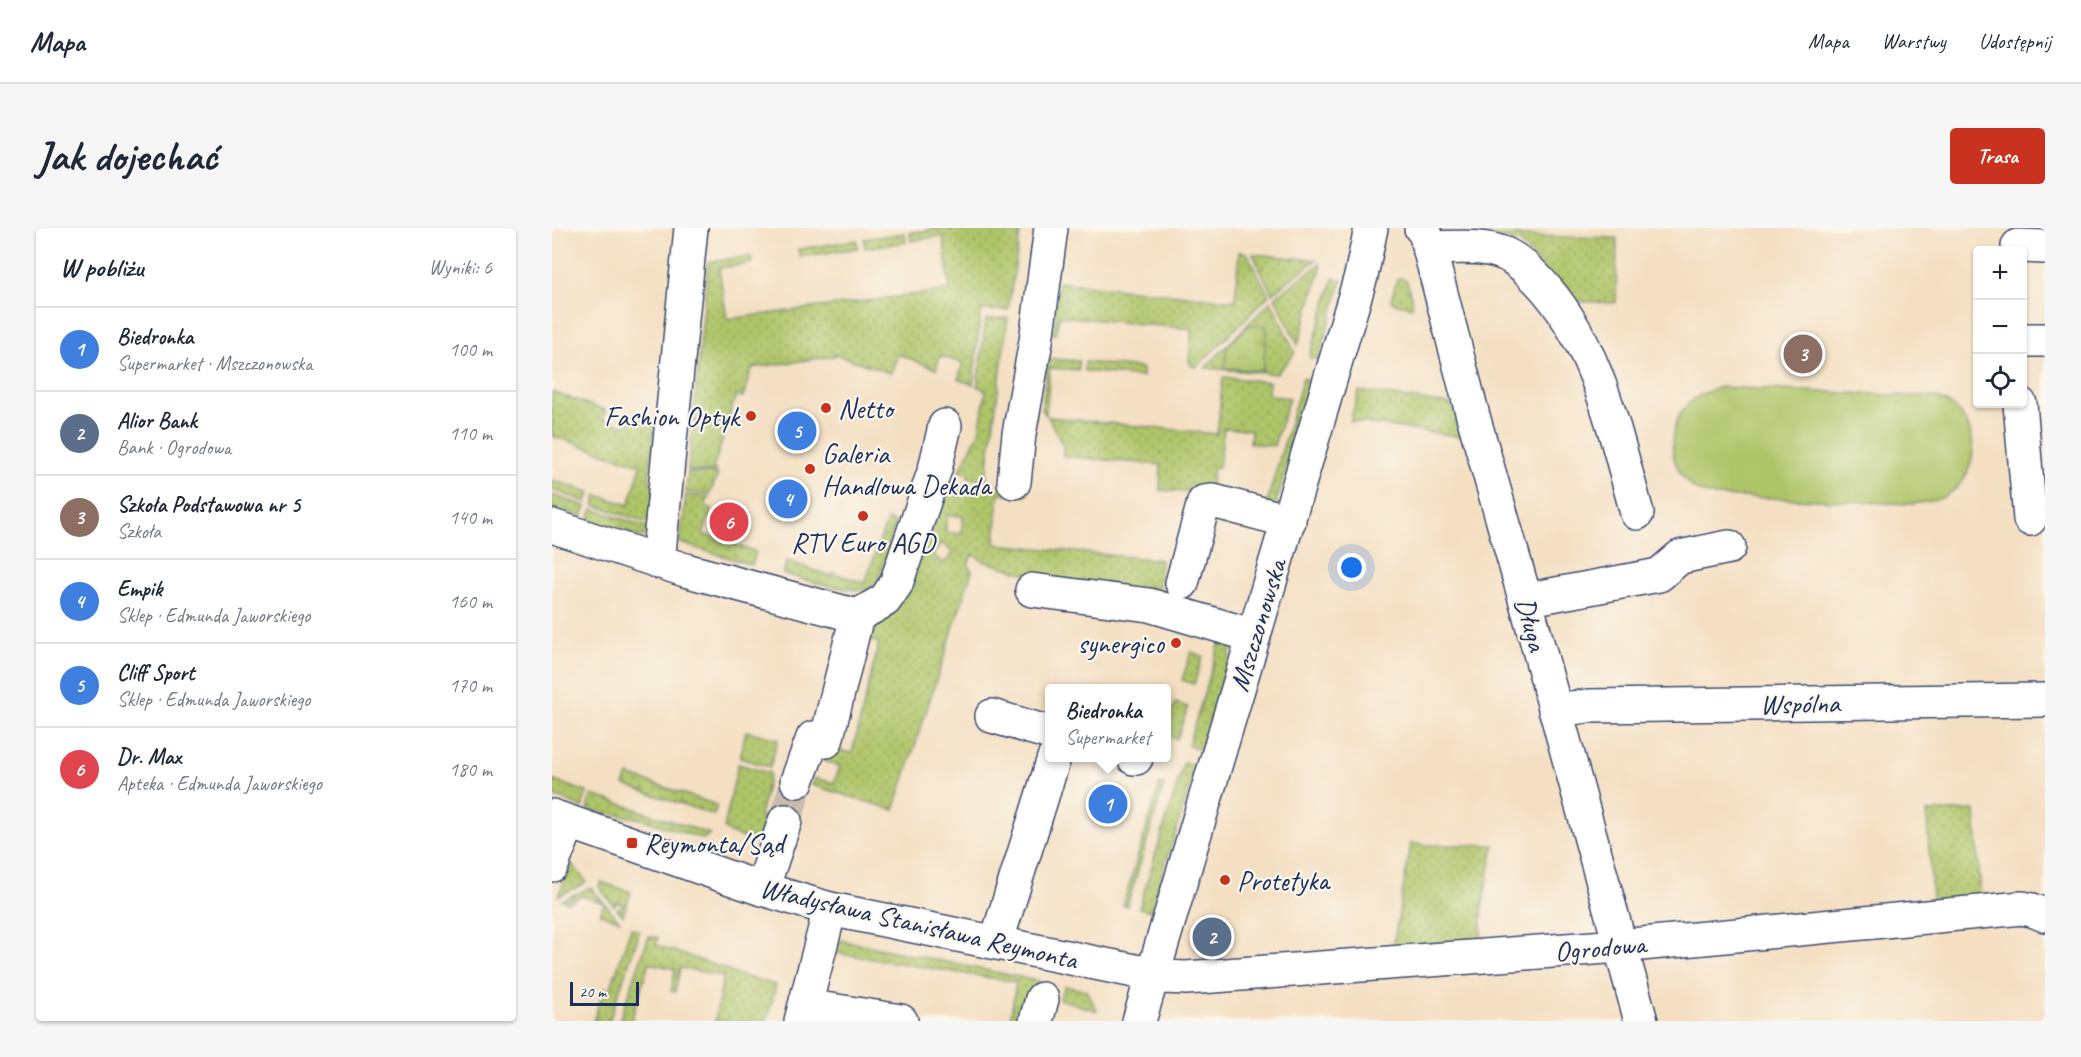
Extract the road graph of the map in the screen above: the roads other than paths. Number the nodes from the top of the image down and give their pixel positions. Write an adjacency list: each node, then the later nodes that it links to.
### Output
1 (691, 228): 15 (street)
2 (1052, 228): 9 (street)
3 (1371, 228): 12 (street, Mszczonowska)
4 (1425, 234): 10 (street); 18 (street, Długa)
5 (2027, 340): 6 (street)
6 (2045, 340)
7 (2020, 408): 11 (street)
8 (945, 426): 19 (street)
9 (1014, 482)
10 (1637, 513)
11 (2030, 519)
12 (1289, 521): 16 (street); 20 (street, Mszczonowska)
13 (552, 526): 15 (street)
14 (1729, 547): 18 (street)
15 (658, 562): 19 (street)
16 (1182, 583)
17 (1032, 590): 20 (street)
18 (1526, 602): 22 (street, Długa)
19 (857, 616): 26 (street)
20 (1254, 636): 35 (street, Mszczonowska)
21 (2045, 700): 22 (street, Wspólna)
22 (1555, 710): 34 (street, Długa)
23 (992, 716): 24 (street)
24 (1045, 732)
25 (1053, 762): 33 (street)
26 (797, 781)
27 (560, 819): 29 (street); 30 (street, Władysława Stanisława Reymonta)
28 (785, 821): 30 (street)
29 (552, 865)
30 (762, 889): 31 (street, Władysława Stanisława Reymonta)
31 (830, 909): 33 (street, Władysława Stanisława Reymonta); 36 (street)
32 (2045, 915): 34 (street, Ogrodowa)
33 (996, 943): 35 (street, Władysława Stanisława Reymonta)
34 (1620, 946): 35 (street, Ogrodowa); 39 (street, Długa)
35 (1153, 974): 38 (street, Mszczonowska)
36 (803, 1014): 37 (street)
37 (901, 1021)
38 (1139, 1021)
39 (1641, 1021)

